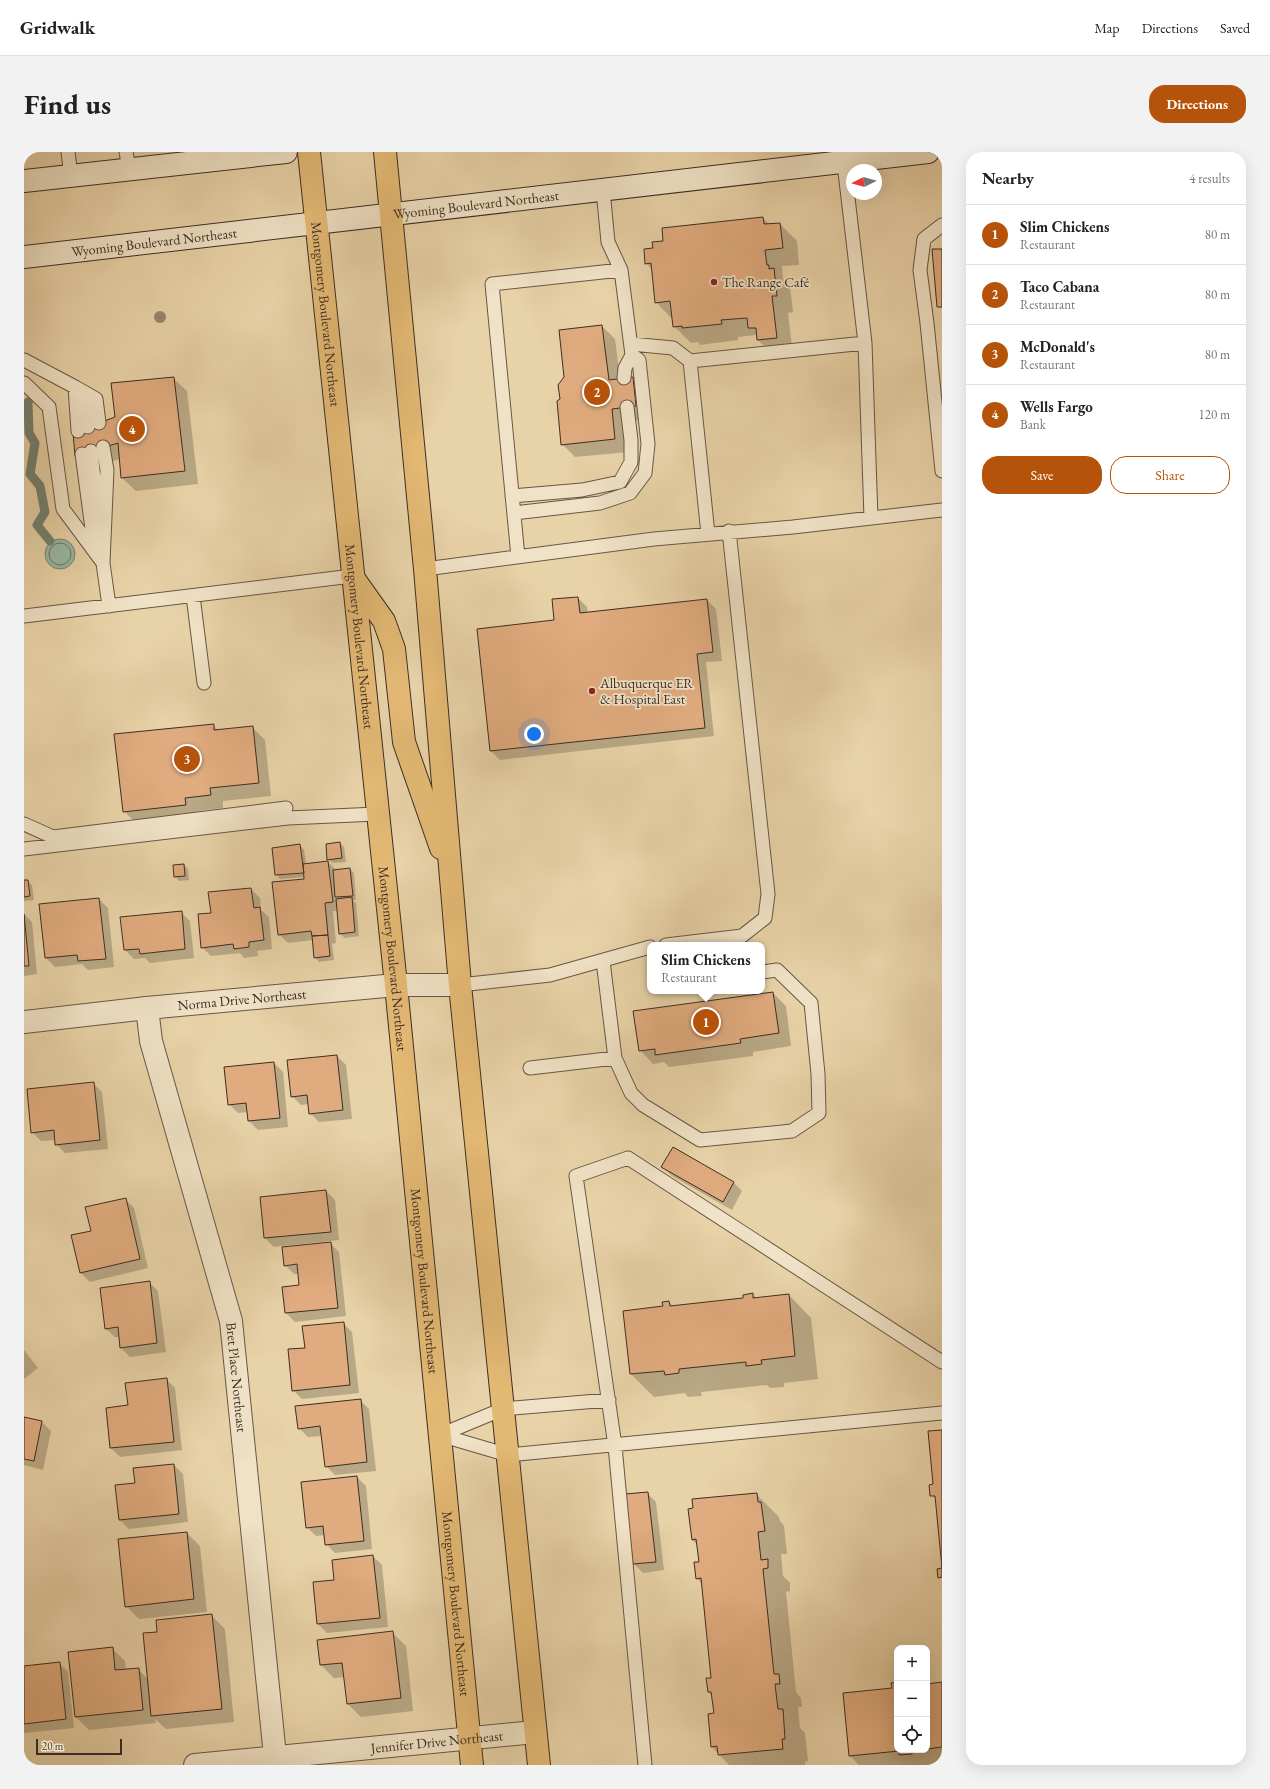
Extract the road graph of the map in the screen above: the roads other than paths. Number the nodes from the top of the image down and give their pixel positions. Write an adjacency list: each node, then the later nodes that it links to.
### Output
1 (68, 152): 8 (lane)
2 (286, 152): 7 (street)
3 (309, 152): 12 (main road, Montgomery Boulevard Northeast)
4 (385, 152): 11 (main road)
5 (928, 152): 6 (street, Wyoming Boulevard Northeast)
6 (844, 157): 10 (street, Wyoming Boulevard Northeast); 16 (lane)
7 (128, 161): 8 (street)
8 (71, 176): 9 (street)
9 (24, 181)
10 (603, 190): 11 (street, Wyoming Boulevard Northeast); 15 (lane)
11 (391, 215): 12 (street, Wyoming Boulevard Northeast); 35 (main road)
12 (315, 224): 14 (street, Wyoming Boulevard Northeast); 36 (main road, Montgomery Boulevard Northeast)
13 (942, 225): 24 (lane)
14 (24, 257)
15 (620, 270): 17 (lane); 26 (lane)
16 (865, 343): 19 (lane); 29 (lane)
17 (632, 349): 19 (lane); 20 (lane); 28 (lane)
18 (24, 360): 22 (lane)
19 (690, 361): 31 (lane)
20 (624, 378)
21 (24, 383): 32 (lane)
22 (75, 389): 22 (lane)
23 (627, 407): 26 (lane)
24 (941, 457): 25 (lane)
25 (942, 472)
26 (512, 496): 28 (lane)
27 (942, 510): 29 (lane)
28 (514, 513): 33 (lane)
29 (871, 518): 30 (lane)
30 (729, 531): 31 (lane); 46 (lane)
31 (708, 534): 33 (lane)
32 (95, 552): 34 (lane); 34 (lane)
33 (518, 557): 35 (lane)
34 (103, 563): 38 (lane)
35 (425, 569): 45 (main road)
36 (352, 576): 37 (lane); 42 (main road, Montgomery Boulevard Northeast); 45 (main road)
37 (193, 596): 38 (lane); 40 (lane)
38 (109, 606): 39 (lane)
39 (24, 616)
40 (204, 683)
41 (286, 808): 43 (lane)
42 (377, 814): 44 (lane); 51 (main road, Montgomery Boulevard Northeast)
43 (24, 824)
44 (24, 849)
45 (452, 878): 52 (main road)
46 (744, 941): 47 (lane)
47 (724, 942)
48 (647, 948): 49 (lane)
49 (602, 961): 52 (lane); 55 (lane)
50 (765, 972): 55 (lane)
51 (396, 985): 52 (street, Norma Drive Northeast); 53 (street, Norma Drive Northeast); 61 (main road, Montgomery Boulevard Northeast)
52 (460, 985): 59 (main road)
53 (147, 1008): 54 (street, Norma Drive Northeast); 66 (street, Bret Place Northeast)
54 (24, 1022)
55 (615, 1058): 56 (lane)
56 (530, 1068)
57 (942, 1362): 58 (lane)
58 (608, 1400): 59 (lane); 62 (lane)
59 (503, 1409): 61 (lane); 63 (main road)
60 (942, 1413): 62 (lane)
61 (440, 1435): 63 (lane); 65 (main road, Montgomery Boulevard Northeast)
62 (615, 1446): 63 (lane); 70 (lane)
63 (508, 1455): 64 (main road)
64 (536, 1732): 65 (street, Jennifer Drive Northeast); 69 (main road)
65 (470, 1739): 66 (street, Jennifer Drive Northeast); 68 (main road, Montgomery Boulevard Northeast)
66 (275, 1756): 67 (street, Jennifer Drive Northeast)
67 (195, 1765)
68 (472, 1765)
69 (539, 1765)
70 (645, 1765)

